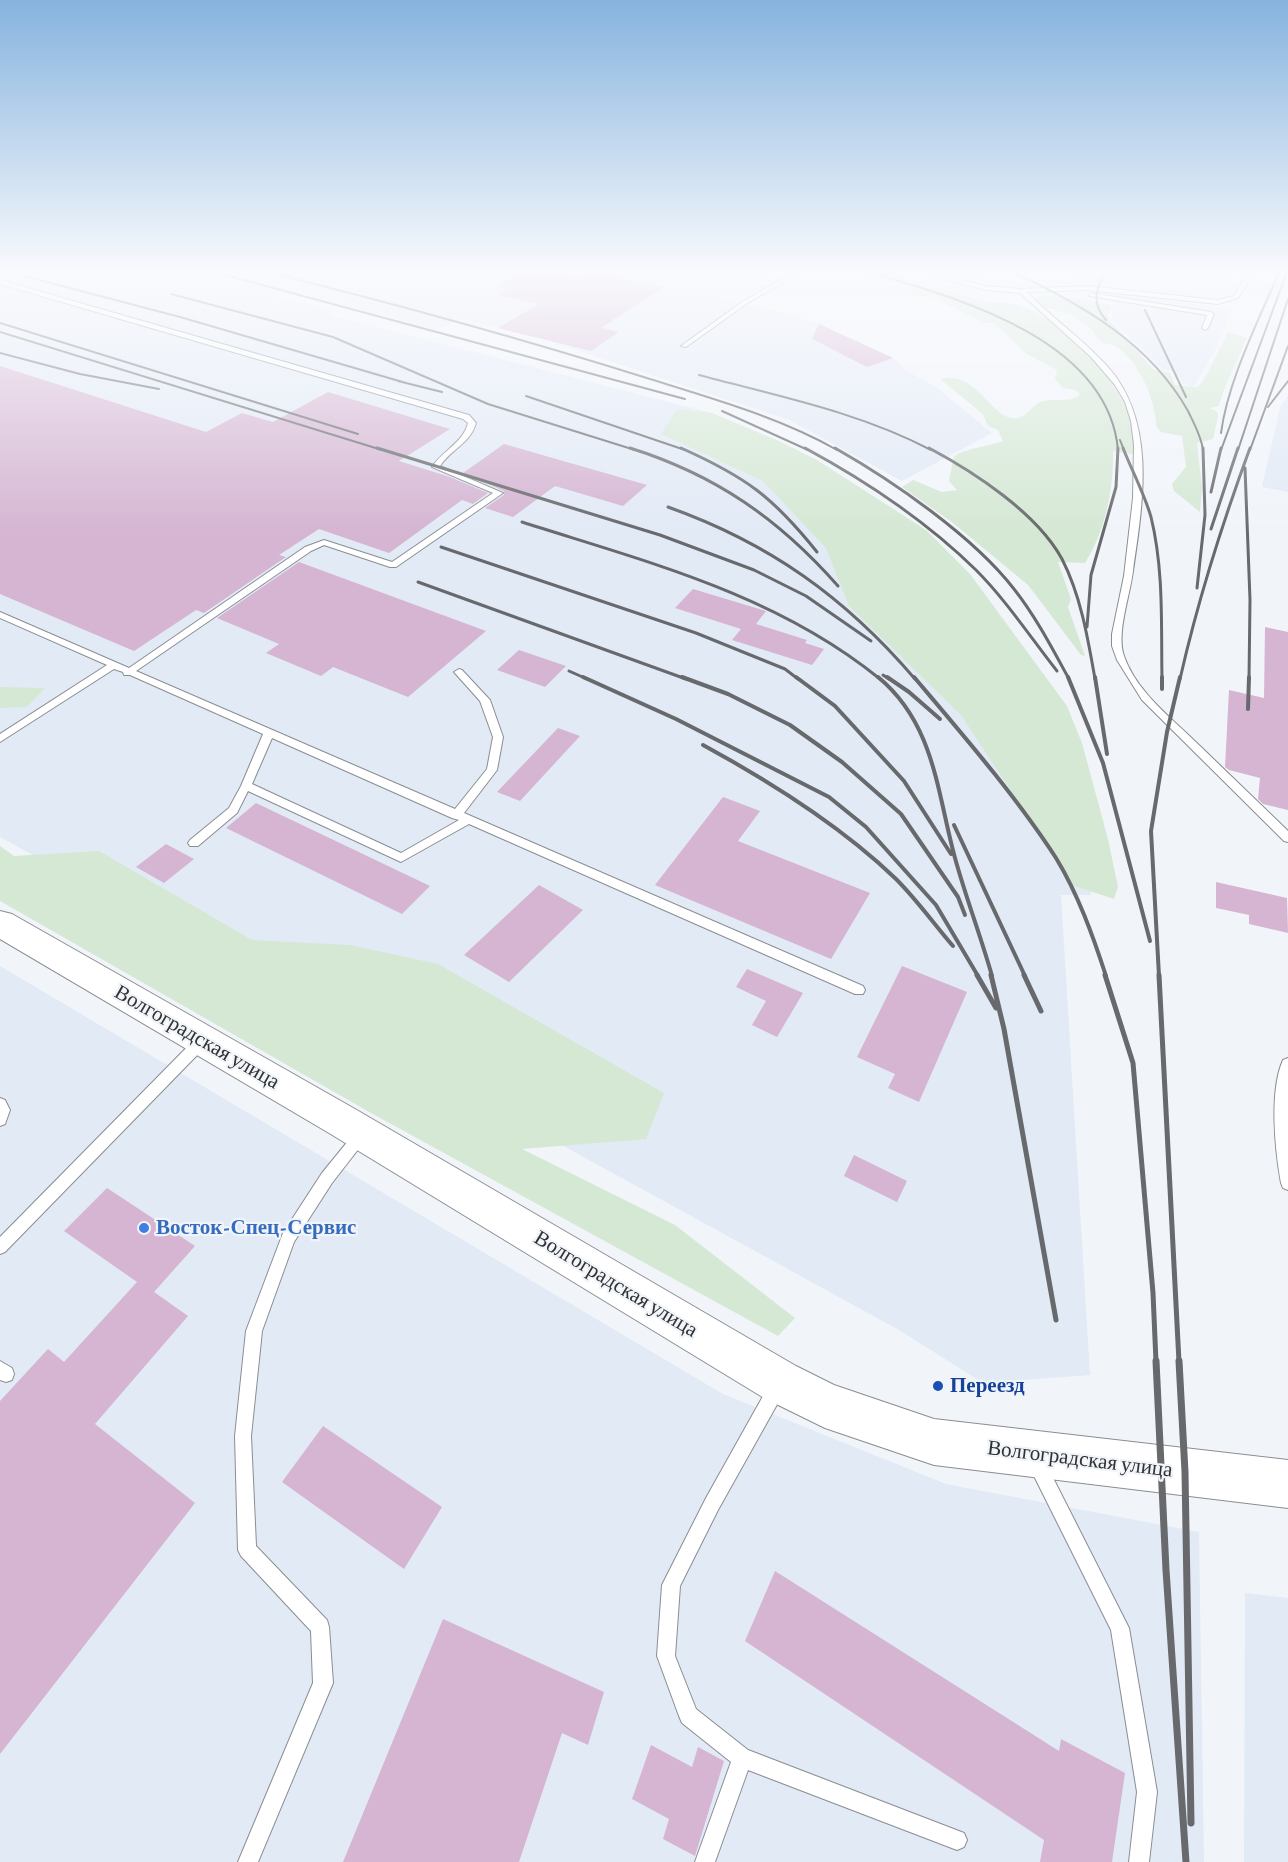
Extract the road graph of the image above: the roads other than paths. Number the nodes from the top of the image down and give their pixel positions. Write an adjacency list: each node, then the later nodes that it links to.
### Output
1 (265, 359): 6 (lane)
2 (1098, 359): 11 (lane)
3 (0, 615): 4 (lane)
4 (112, 666): 6 (lane); 8 (lane)
5 (459, 672): 10 (lane)
6 (127, 673): 7 (lane)
7 (267, 734): 9 (lane); 10 (lane)
8 (0, 739)
9 (246, 786): 10 (lane); 12 (lane)
10 (461, 818): 14 (lane)
11 (1288, 838)
12 (194, 843)
13 (0, 923): 15 (main road, Волгоградская улица)
14 (859, 990)
15 (203, 1040): 19 (main road, Волгоградская улица); 22 (lane)
16 (1288, 1064): 20 (lane)
17 (0, 1104): 18 (lane)
18 (0, 1120)
19 (363, 1133): 23 (main road, Волгоградская улица); 28 (lane)
20 (1286, 1161): 21 (lane)
21 (1288, 1183)
22 (0, 1247)
23 (780, 1382): 24 (main road, Волгоградская улица); 26 (lane)
24 (1032, 1454): 25 (main road, Волгоградская улица); 30 (lane)
25 (1288, 1484)
26 (742, 1758): 27 (lane); 29 (lane)
27 (957, 1840)
28 (248, 1862)
29 (705, 1862)
30 (1139, 1862)

